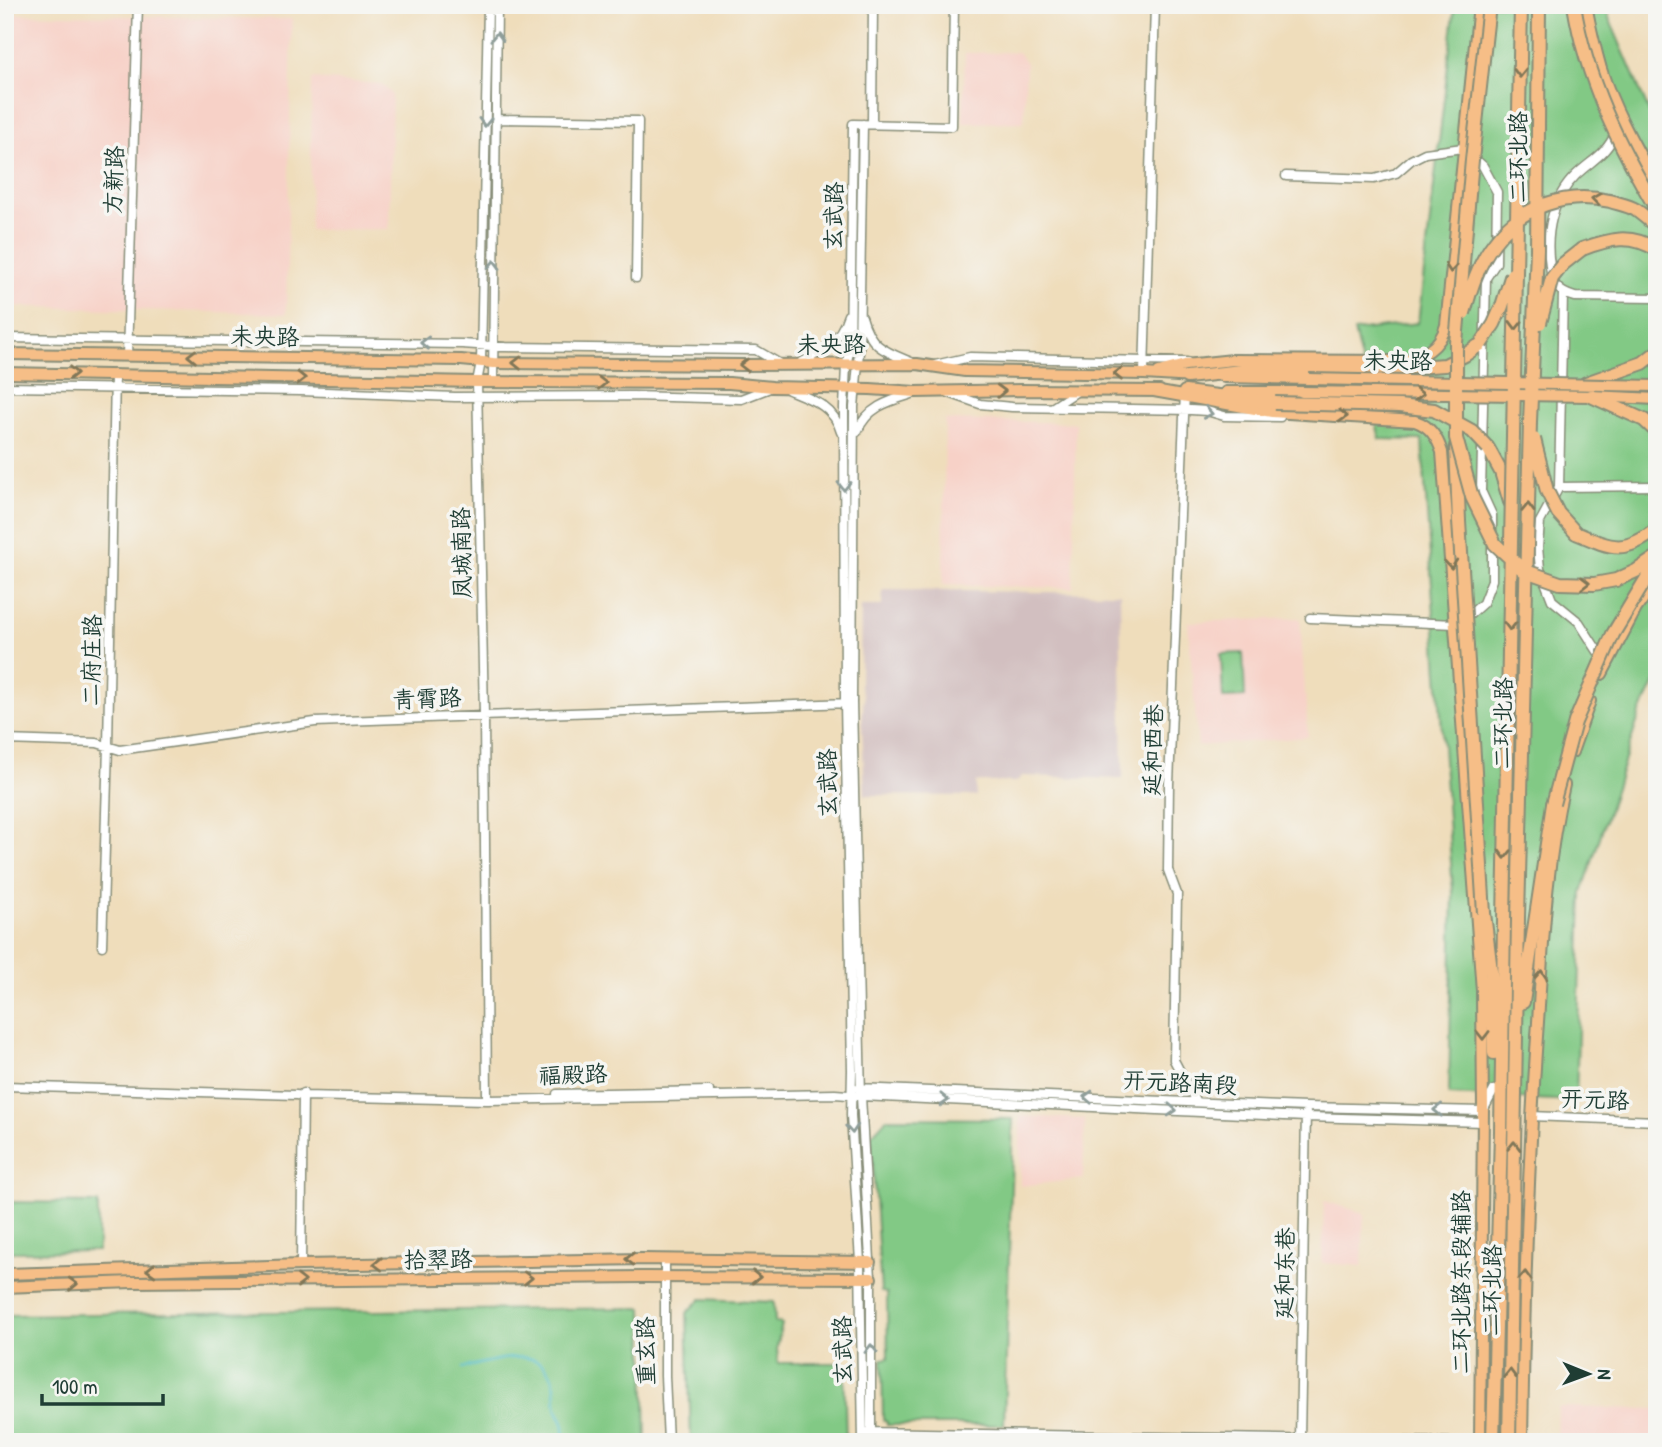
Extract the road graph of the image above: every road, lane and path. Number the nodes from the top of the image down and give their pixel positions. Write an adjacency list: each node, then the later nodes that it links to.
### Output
1 (138, 5): 28 (street, 方新路)
2 (488, 5): 31 (street, 凤城南路, one-way to 31)
3 (497, 5): 13 (street, one-way to 3)
4 (873, 5): 15 (street, 玄武路)
5 (954, 5): 15 (street)
6 (1155, 5): 37 (street)
7 (1479, 5): 16 (main road)
8 (1489, 5): 29 (highway, bridge)
9 (1521, 5): 22 (highway, 二环北路, one-way to 22, bridge)
10 (1539, 5): 30 (highway, 二环北路, bridge)
11 (1574, 5): 19 (highway, bridge)
12 (1586, 5): 14 (main road)
13 (496, 119): 23 (street); 32 (street, one-way to 13)
14 (1622, 120): 18 (main road); 24 (street)
15 (863, 124): 26 (street, 玄武路)
16 (1463, 148): 17 (street); 40 (main road, one-way to 40); 82 (street)
17 (1286, 176)
18 (1657, 186)
19 (1657, 210)
20 (1657, 227): 29 (highway, one-way to 29, bridge)
21 (1657, 250): 30 (highway, bridge)
22 (1517, 260): 51 (highway, bridge); 77 (highway, 二环北路, one-way to 77, bridge)
23 (636, 278)
24 (1563, 293): 25 (street); 76 (street)
25 (1657, 298)
26 (856, 303): 41 (street); 43 (street); 44 (street, 玄武路); 45 (street, 玄武路)
27 (5, 338): 28 (street)
28 (128, 339): 31 (street, one-way to 28); 35 (street, 方新路)
29 (1456, 343): 72 (highway, bridge)
30 (1534, 344): 70 (highway, 二环北路, bridge)
31 (481, 345): 32 (street); 38 (street, 凤城南路)
32 (493, 346): 39 (street); 42 (street)
33 (1657, 352): 54 (highway)
34 (5, 354): 35 (main road, 未央路)
35 (127, 356): 38 (main road, 未央路, one-way to 35)
36 (1069, 359): 37 (street); 46 (street); 48 (street)
37 (1145, 360): 40 (street); 50 (street)
38 (481, 362): 39 (main road, 未央路); 52 (street, 凤城南路)
39 (493, 363): 42 (main road, 未央路, one-way to 39); 53 (street)
40 (1204, 363): 50 (main road)
41 (917, 364): 44 (main road, 未央路); 46 (main road, 未央路)
42 (782, 365): 43 (main road, 未央路)
43 (796, 365): 45 (main road, 未央路)
44 (858, 365): 45 (main road, 未央路); 58 (street, 玄武路)
45 (846, 366): 58 (street, 玄武路)
46 (934, 366): 48 (main road, 未央路)
47 (5, 373): 49 (main road, 未央路, one-way to 49)
48 (1090, 373): 50 (main road, 未央路, one-way to 48)
49 (115, 374): 52 (main road, 未央路, one-way to 52); 59 (street, 二府庄路)
50 (1148, 374): 51 (main road, 未央路)
51 (1187, 377): 54 (main road, 未央路, bridge)
52 (477, 382): 53 (main road, 未央路); 65 (street, 凤城南路)
53 (493, 382): 57 (main road, 未央路, one-way to 57)
54 (1586, 383): 55 (main road, 未央路, bridge)
55 (1657, 386)
56 (5, 387): 59 (street)
57 (777, 387): 58 (main road, 未央路); 65 (street); 74 (street)
58 (850, 388): 61 (main road, 未央路); 73 (street, 玄武路); 74 (street, 玄武路)
59 (114, 389): 65 (street); 87 (street, 二府庄路)
60 (1079, 390): 62 (main road, 未央路, one-way to 60); 63 (main road, 未央路); 67 (street)
61 (916, 392): 62 (main road, 未央路); 73 (street)
62 (946, 392): 67 (street)
63 (1185, 395): 64 (main road, 未央路, one-way to 64, bridge); 68 (street, 延和西巷); 69 (main road, 二环北路东段辅路); 77 (highway, bridge)
64 (1591, 396): 66 (main road, 未央路, bridge); 71 (highway, bridge)
65 (478, 397): 85 (street, 凤城南路)
66 (1657, 399)
67 (1053, 407): 68 (street)
68 (1185, 410): 69 (street, one-way to 69); 96 (street, 延和西巷)
69 (1298, 414): 82 (main road, 二环北路东段辅路, one-way to 82)
70 (1531, 422): 78 (highway, bridge); 89 (highway, 二环北路, one-way to 70, bridge)
71 (1657, 432)
72 (1456, 439): 79 (highway, one-way to 79, bridge); 91 (highway, bridge)
73 (854, 445): 84 (street, 玄武路)
74 (844, 451): 84 (street, 玄武路, one-way to 84)
75 (1657, 486): 76 (street)
76 (1559, 487): 83 (street)
77 (1513, 513): 102 (highway, 二环北路, one-way to 102, bridge)
78 (1657, 529)
79 (1657, 559): 89 (highway, bridge)
80 (1657, 579): 83 (main road)
81 (1310, 618): 82 (street)
82 (1456, 624): 98 (main road, 二环北路东段辅路, one-way to 98)
83 (1606, 664): 99 (main road, one-way to 83)
84 (849, 703): 85 (street, 青霄路); 92 (street, 玄武路); 93 (street, 玄武路)
85 (484, 715): 87 (street, 青霄路); 95 (street, 凤城南路)
86 (5, 740): 87 (street, 青霄路)
87 (108, 746): 88 (street, 二府庄路)
88 (102, 946)
89 (1516, 1050): 117 (highway, 二环北路, one-way to 89)
90 (5, 1086): 94 (street, 福殿路)
91 (1494, 1090): 98 (street); 102 (highway)
92 (852, 1092): 93 (street, 开元路南段); 95 (street, 福殿路); 104 (street, 玄武路, one-way to 104)
93 (862, 1092): 96 (street, 开元路南段, one-way to 93); 100 (street, 开元路南段, one-way to 100); 104 (street, 玄武路)
94 (301, 1094): 95 (street, 福殿路); 105 (street)
95 (486, 1098)
96 (1196, 1102): 97 (street, 开元路南段)
97 (1306, 1107): 98 (street, 开元路南段, one-way to 97); 100 (street, 延和东巷)
98 (1483, 1116): 100 (street, 开元路南段); 115 (main road, 二环北路东段辅路)
99 (1531, 1116): 101 (street, 开元路); 118 (main road, one-way to 99)
100 (1306, 1117): 111 (street, 延和东巷)
101 (1657, 1121)
102 (1501, 1130): 116 (highway, 二环北路)
103 (665, 1260): 104 (main road, 拾翠路); 105 (main road, 拾翠路, one-way to 105); 107 (street, 重玄路)
104 (865, 1262): 108 (street, 玄武路)
105 (301, 1265): 106 (main road, 拾翠路, one-way to 106)
106 (5, 1275)
107 (664, 1277): 108 (main road, 拾翠路, one-way to 108); 109 (main road, 拾翠路, one-way to 107); 112 (street, 重玄路)
108 (866, 1279): 110 (street, 玄武路)
109 (5, 1287)
110 (866, 1435): 111 (street); 113 (street, 玄武路)
111 (1300, 1439): 114 (street)
112 (668, 1442)
113 (871, 1442)
114 (1450, 1442)
115 (1480, 1442)
116 (1493, 1442)
117 (1509, 1442)
118 (1522, 1442)

